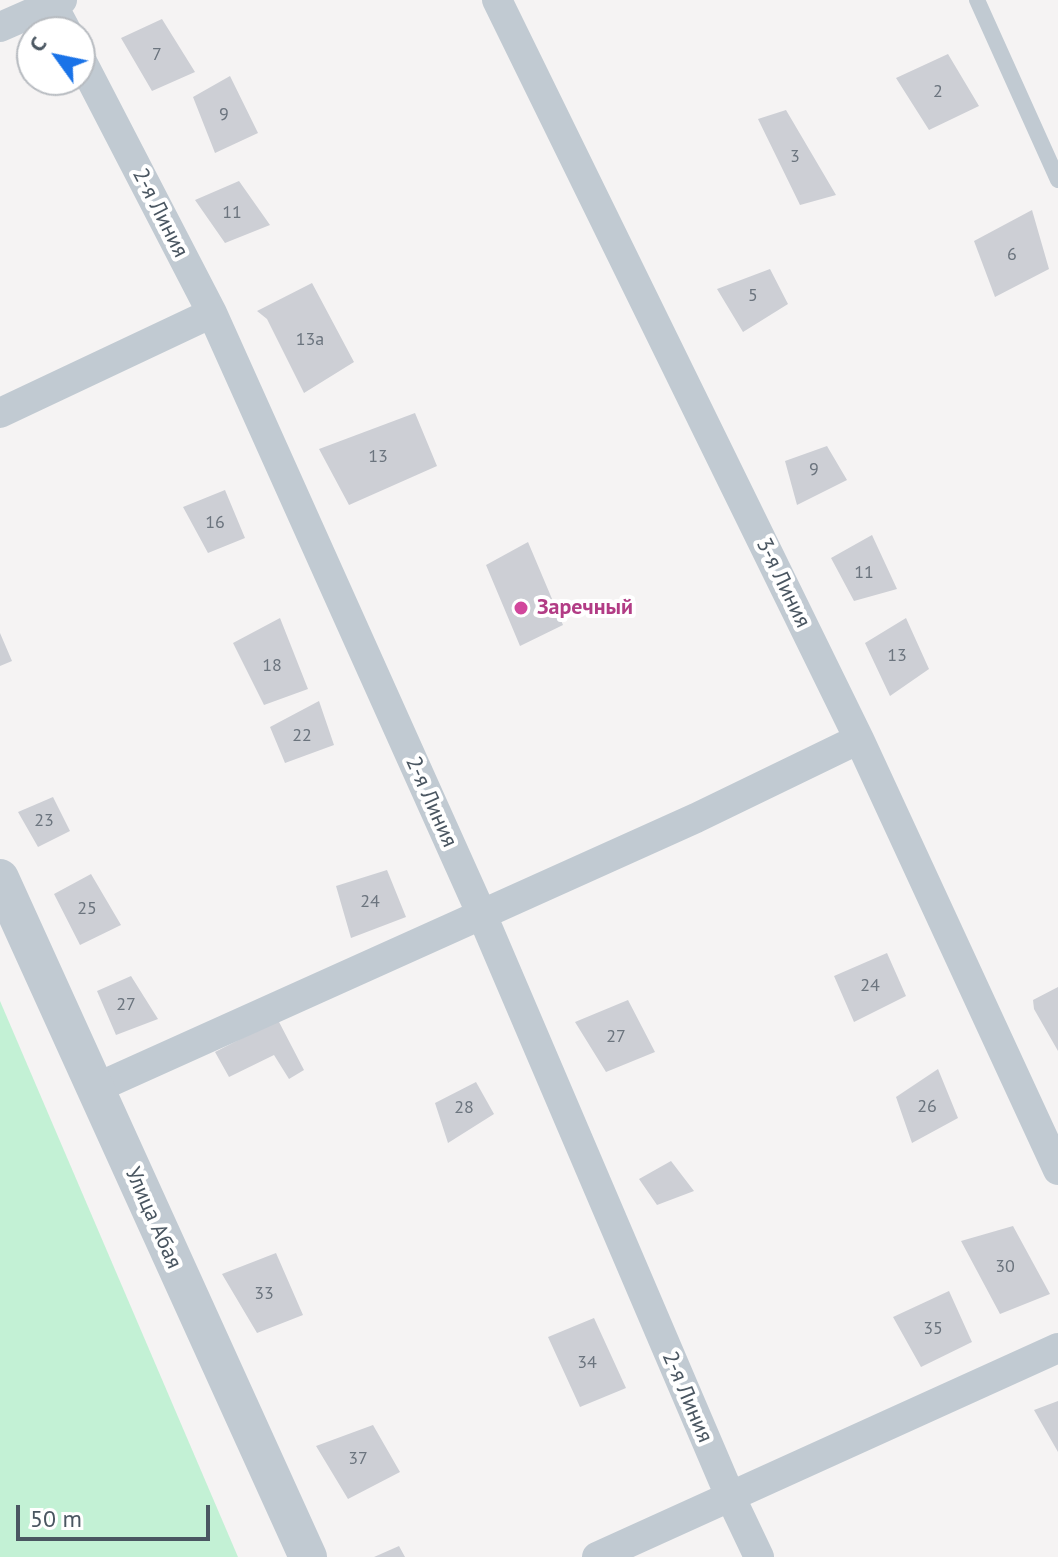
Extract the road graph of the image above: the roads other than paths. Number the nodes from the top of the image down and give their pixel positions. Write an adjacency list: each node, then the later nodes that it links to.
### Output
1 (497, 0): 9 (street, 3-я Линия)
2 (977, 0): 6 (lane)
3 (57, 2): 4 (street)
4 (0, 27)
5 (96, 89): 7 (street, 2-я Линия)
6 (1058, 180)
7 (212, 313): 8 (street); 11 (street, 2-я Линия)
8 (0, 413)
9 (859, 739): 11 (street); 13 (street, 3-я Линия)
10 (0, 878): 12 (street, Улица Абая)
11 (482, 915): 12 (street); 15 (street, 2-я Линия)
12 (94, 1089): 16 (street, Улица Абая)
13 (1058, 1170)
14 (1058, 1348): 15 (street)
15 (730, 1496): 17 (street); 18 (street, 2-я Линия)
16 (308, 1557)
17 (597, 1557)
18 (759, 1557)

